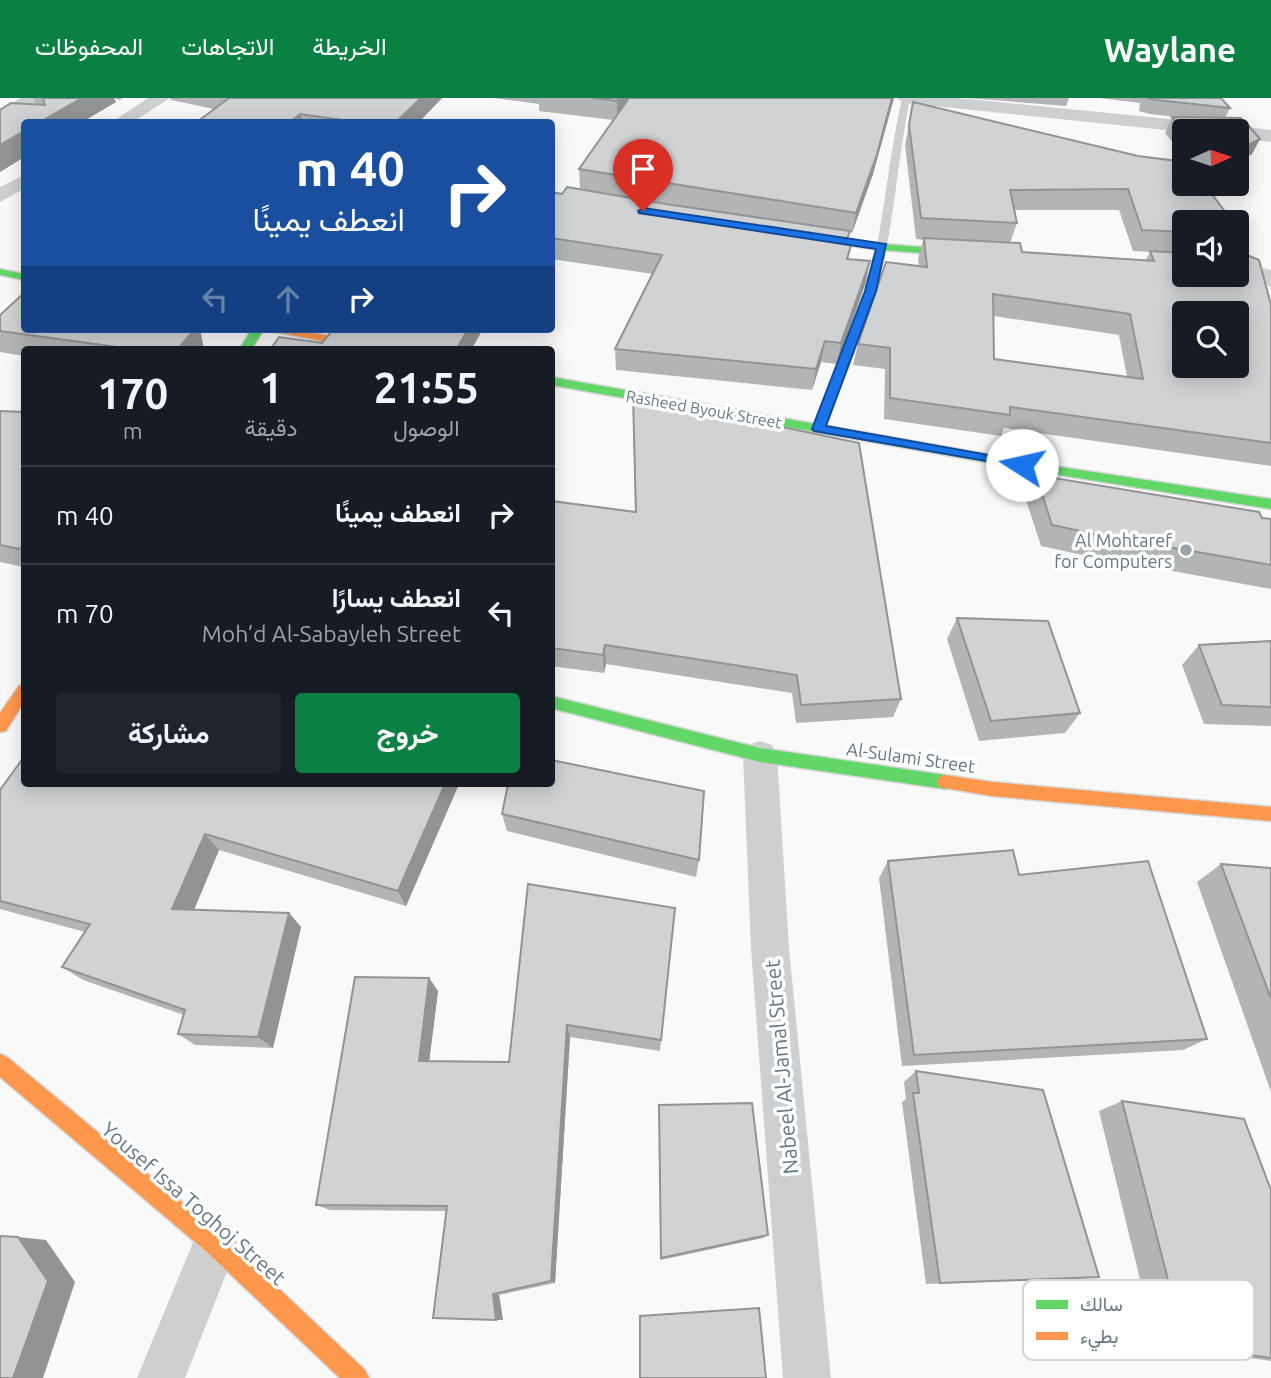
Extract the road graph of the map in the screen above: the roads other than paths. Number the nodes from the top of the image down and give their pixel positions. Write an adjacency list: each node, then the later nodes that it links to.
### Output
1 (32, 98): 4 (street)
2 (161, 98): 5 (street)
3 (906, 98): 6 (street); 12 (lane)
4 (35, 119)
5 (126, 119)
6 (1172, 125)
7 (1250, 134): 8 (street)
8 (1271, 136)
9 (21, 183): 10 (street)
10 (0, 196)
11 (775, 232): 12 (street)
12 (882, 247): 13 (street); 21 (lane)
13 (996, 255)
14 (1249, 271): 17 (street)
15 (0, 272): 16 (street)
16 (21, 276)
17 (1271, 280)
18 (297, 333): 19 (street)
19 (363, 346)
20 (555, 382): 21 (street, Rasheed Byouk Street)
21 (819, 429): 22 (street, Rasheed Byouk Street)
22 (1271, 504)
23 (21, 694): 25 (street)
24 (555, 703): 26 (street, Al-Sulami Street)
25 (0, 726)
26 (760, 755): 27 (street, Al-Sulami Street); 32 (street, Nabeel Al-Jamal Street)
27 (1271, 814)
28 (0, 1064): 29 (street, Yousef Issa Toghoj Street)
29 (215, 1244): 30 (street); 31 (street, Yousef Issa Toghoj Street)
30 (161, 1378)
31 (357, 1378)
32 (807, 1378)

